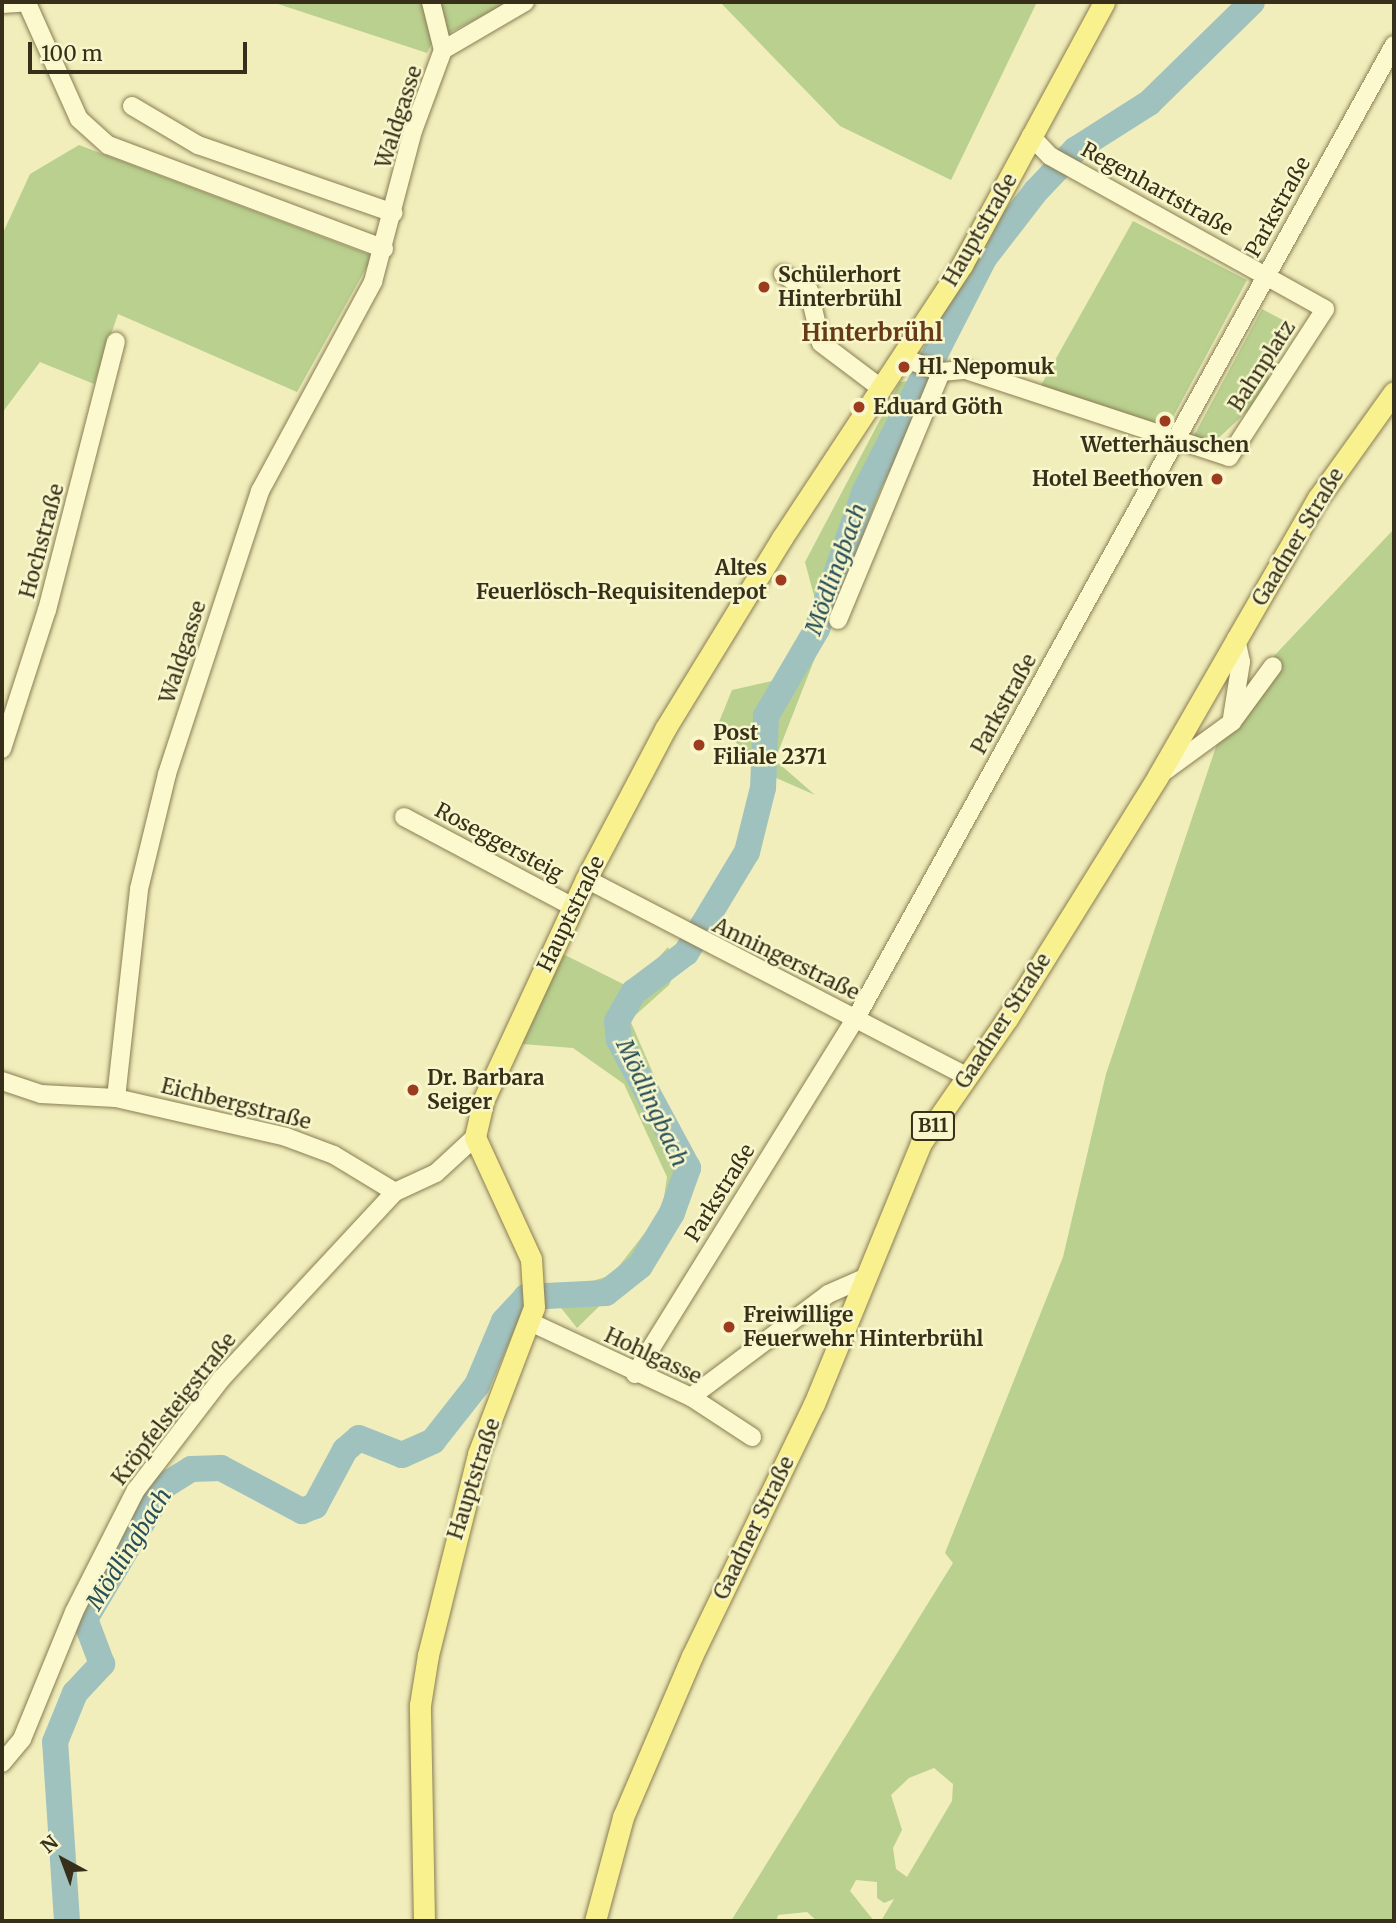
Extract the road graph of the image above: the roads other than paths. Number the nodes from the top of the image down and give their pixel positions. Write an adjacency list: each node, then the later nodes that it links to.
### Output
1 (27, 2): 5 (street); 11 (street)
2 (431, 2): 7 (street)
3 (525, 2): 7 (street, Waldgasse)
4 (1104, 2): 9 (main road, Hauptstraße)
5 (2, 4)
6 (1394, 45): 13 (street, Parkstraße)
7 (443, 50): 10 (street, Waldgasse)
8 (132, 106): 10 (street)
9 (1031, 136): 13 (street, Regenhartstraße); 15 (main road, Hauptstraße)
10 (393, 213): 11 (street, Waldgasse)
11 (384, 249): 32 (street, Waldgasse)
12 (783, 274): 17 (street)
13 (1265, 276): 19 (street, Parkstraße); 19 (street, Bahnplatz)
14 (116, 342): 24 (street, Hochstraße)
15 (909, 360): 16 (street); 17 (main road, Hauptstraße)
16 (938, 370): 19 (street); 20 (street)
17 (882, 389): 27 (main road, Hauptstraße)
18 (1394, 392): 21 (main road, Gaadner Straße / B11)
19 (1175, 443): 29 (street, Parkstraße)
20 (838, 620)
21 (1237, 639): 23 (street); 25 (main road, Gaadner Straße / B11)
22 (1273, 666): 23 (street)
23 (1232, 722): 25 (street)
24 (2, 749)
25 (1158, 776): 30 (main road, Gaadner Straße / B11)
26 (404, 817): 28 (street, Roseggersteig)
27 (586, 880): 28 (main road, Hauptstraße); 29 (street, Anningerstraße)
28 (573, 907): 33 (main road, Hauptstraße)
29 (856, 1018): 30 (street, Anningerstraße); 37 (street, Parkstraße)
30 (968, 1077): 35 (main road, Gaadner Straße / B11)
31 (2, 1081): 32 (street, Eichbergstraße)
32 (116, 1098): 34 (street, Eichbergstraße)
33 (475, 1137): 34 (street); 36 (main road, Hauptstraße)
34 (395, 1192): 40 (street, Kröpfelsteigstraße)
35 (867, 1277): 38 (street); 42 (main road, Gaadner Straße / B11)
36 (533, 1307): 37 (street, Hohlgasse); 41 (main road, Hauptstraße)
37 (635, 1374): 38 (street, Hohlgasse)
38 (691, 1397): 39 (street, Hohlgasse)
39 (752, 1437)
40 (2, 1763)
41 (424, 1921)
42 (595, 1921)

